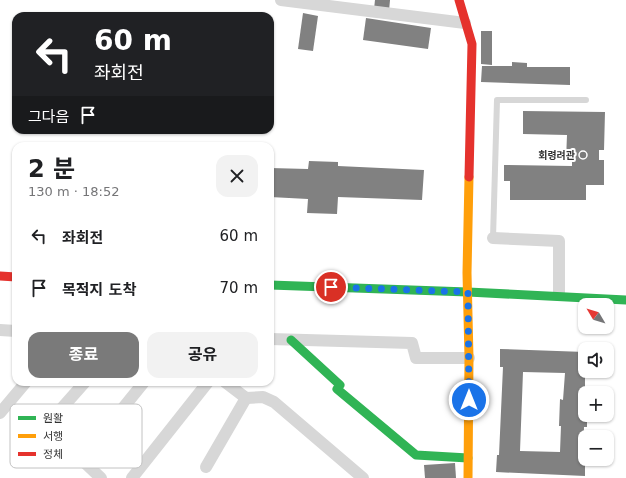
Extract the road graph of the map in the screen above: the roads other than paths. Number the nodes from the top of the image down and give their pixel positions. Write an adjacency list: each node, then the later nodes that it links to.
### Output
1 (281, 0): 3 (street)
2 (459, 0): 3 (street)
3 (466, 23): 9 (street)
4 (586, 100): 5 (lane)
5 (494, 238): 10 (street)
6 (0, 276): 7 (street)
7 (12, 277)
8 (274, 285): 9 (street)
9 (468, 292): 10 (street); 16 (street)
10 (559, 296): 11 (street)
11 (626, 300)
12 (0, 330): 13 (street)
13 (12, 331)
14 (274, 339): 15 (street)
15 (291, 340): 16 (street); 26 (street)
16 (469, 358): 26 (street)
17 (23, 386): 25 (street)
18 (81, 386): 23 (street)
19 (141, 386): 24 (street)
20 (205, 386): 27 (street)
21 (230, 386): 22 (street)
22 (246, 398): 28 (street); 33 (street)
23 (66, 404)
24 (126, 404)
25 (0, 413)
26 (468, 458): 34 (street)
27 (142, 465)
28 (206, 467)
29 (89, 468): 31 (street)
30 (140, 468): 32 (street)
31 (100, 478)
32 (132, 478)
33 (363, 478)
34 (468, 478)

